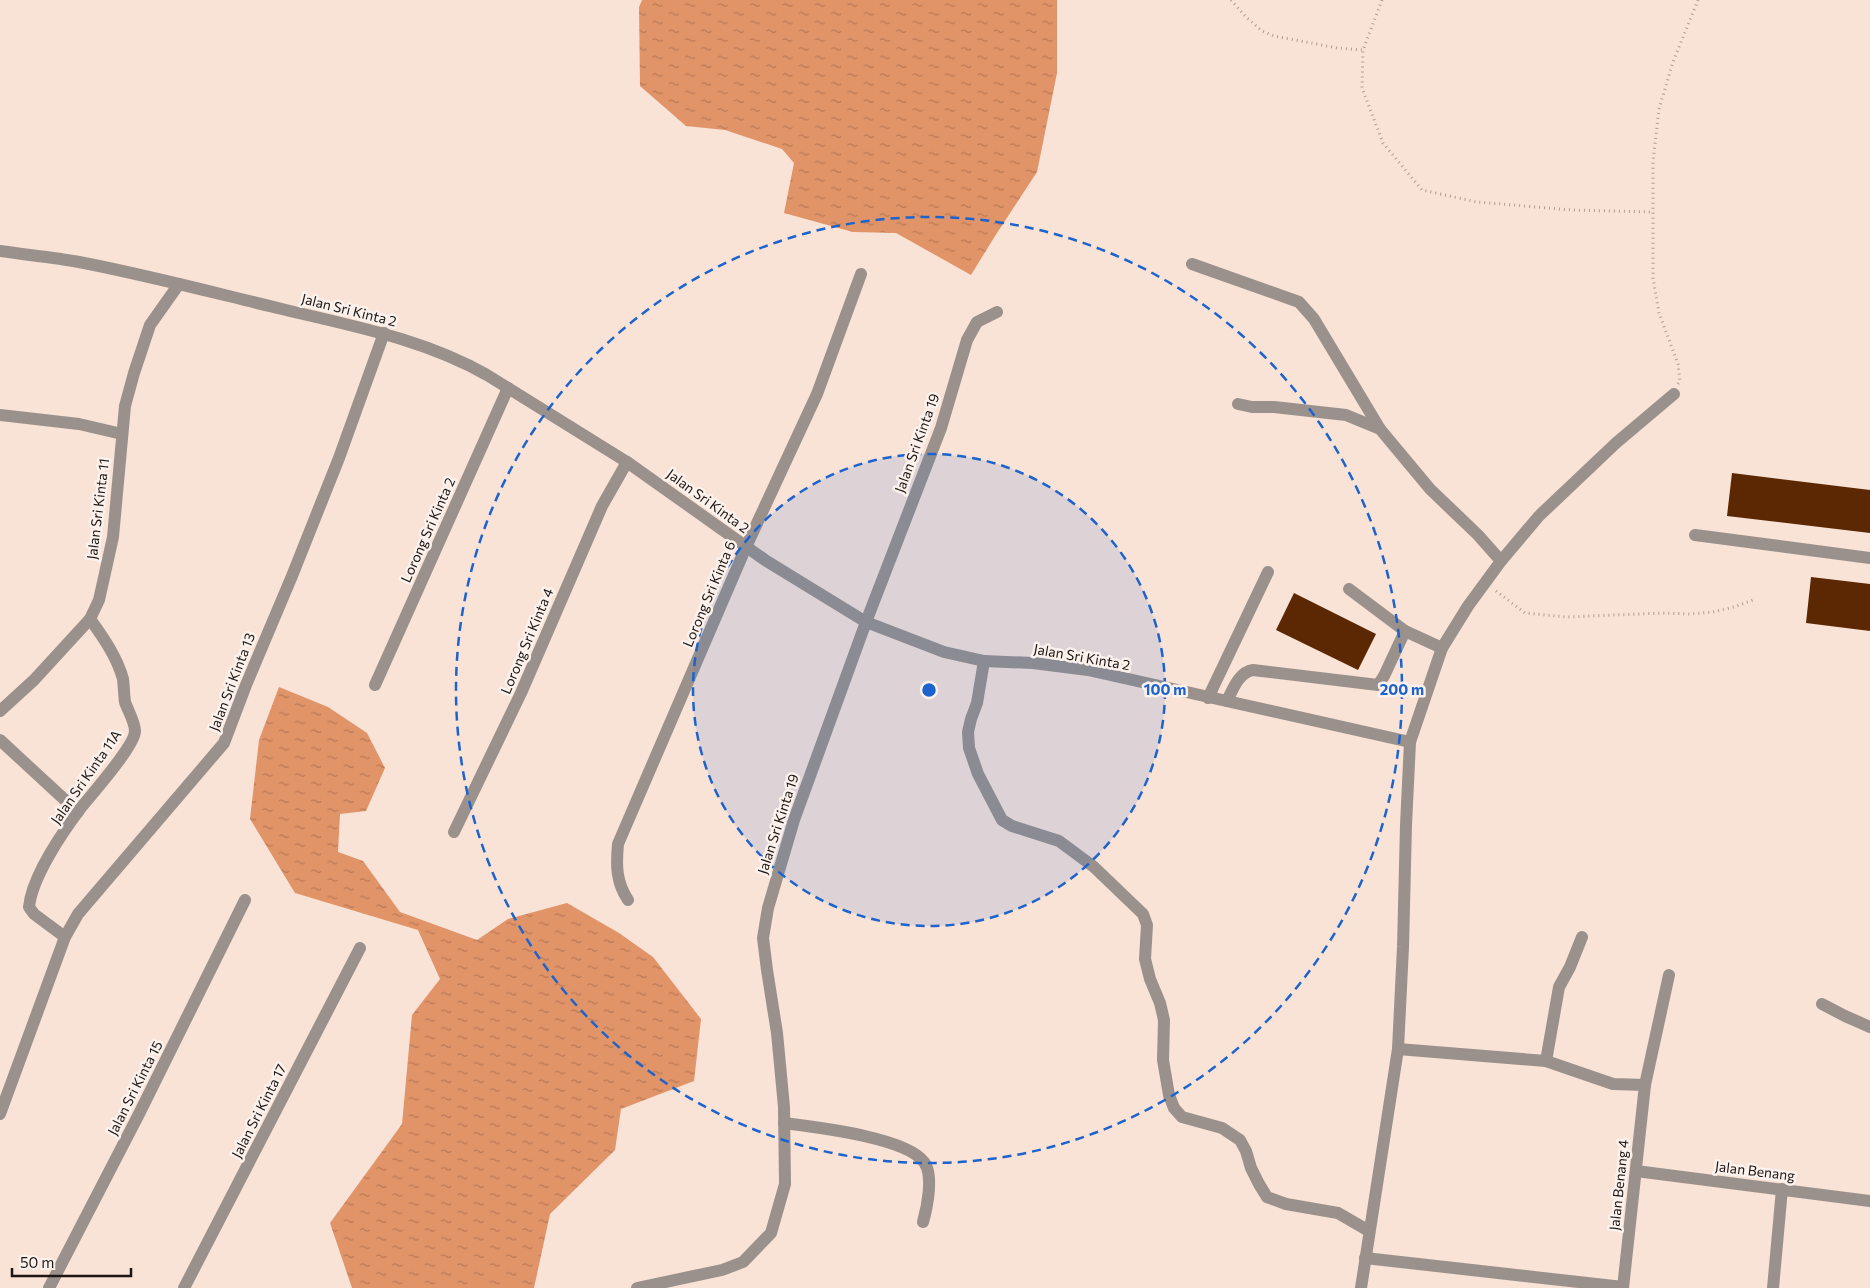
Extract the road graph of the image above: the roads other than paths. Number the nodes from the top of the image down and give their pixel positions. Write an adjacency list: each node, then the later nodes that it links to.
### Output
1 (0, 251): 4 (street, Jalan Sri Kinta 2)
2 (1192, 264): 11 (street)
3 (861, 274): 15 (street, Lorong Sri Kinta 6)
4 (178, 284): 6 (street, Jalan Sri Kinta 2); 12 (street, Jalan Sri Kinta 11)
5 (997, 312): 21 (street, Jalan Sri Kinta 19)
6 (384, 333): 7 (street, Jalan Sri Kinta 2); 35 (street, Jalan Sri Kinta 13)
7 (508, 388): 13 (street, Jalan Sri Kinta 2); 25 (street, Lorong Sri Kinta 2)
8 (1674, 394): 17 (street)
9 (1238, 404): 11 (street)
10 (0, 415): 12 (street)
11 (1380, 429): 17 (street)
12 (122, 434): 20 (street, Jalan Sri Kinta 11)
13 (628, 462): 15 (street, Jalan Sri Kinta 2); 32 (street, Lorong Sri Kinta 4)
14 (1695, 535): 16 (street)
15 (746, 547): 21 (street, Jalan Sri Kinta 2); 34 (street, Lorong Sri Kinta 6)
16 (1870, 558)
17 (1501, 561): 23 (street)
18 (1268, 572): 26 (street)
19 (1349, 589): 22 (street)
20 (90, 619): 28 (street, Jalan Sri Kinta 11); 31 (street, Jalan Sri Kinta 11A)
21 (866, 622): 24 (street, Jalan Sri Kinta 2); 45 (street, Jalan Sri Kinta 19)
22 (1405, 631): 23 (street); 27 (street)
23 (1442, 648): 30 (street)
24 (984, 661): 26 (street, Jalan Sri Kinta 2); 50 (street)
25 (375, 685)
26 (1208, 698): 27 (street, Jalan Sri Kinta 2)
27 (1227, 701): 30 (street, Jalan Sri Kinta 2)
28 (0, 711)
29 (0, 740): 31 (street)
30 (1410, 742): 41 (street)
31 (78, 812): 35 (street, Jalan Sri Kinta 11A)
32 (454, 832)
33 (245, 900): 52 (street, Jalan Sri Kinta 15)
34 (628, 900)
35 (65, 937): 44 (street, Jalan Sri Kinta 13)
36 (1582, 937): 42 (street)
37 (360, 948): 53 (street, Jalan Sri Kinta 17)
38 (1669, 976): 43 (street, Jalan Benang 4)
39 (1822, 1004): 40 (street)
40 (1870, 1027)
41 (1398, 1049): 42 (street); 50 (street)
42 (1546, 1061): 43 (street)
43 (1645, 1085): 46 (street, Jalan Benang 4)
44 (0, 1114)
45 (784, 1123): 49 (street); 54 (street, Jalan Sri Kinta 19)
46 (1636, 1171): 47 (street, Jalan Benang); 56 (street, Jalan Benang 4)
47 (1782, 1189): 48 (street, Jalan Benang); 57 (street)
48 (1870, 1201)
49 (923, 1222)
50 (1370, 1232): 51 (street)
51 (1365, 1258): 55 (street); 56 (street)
52 (49, 1288)
53 (184, 1288)
54 (637, 1288)
55 (1361, 1288)
56 (1623, 1288)
57 (1773, 1288)

